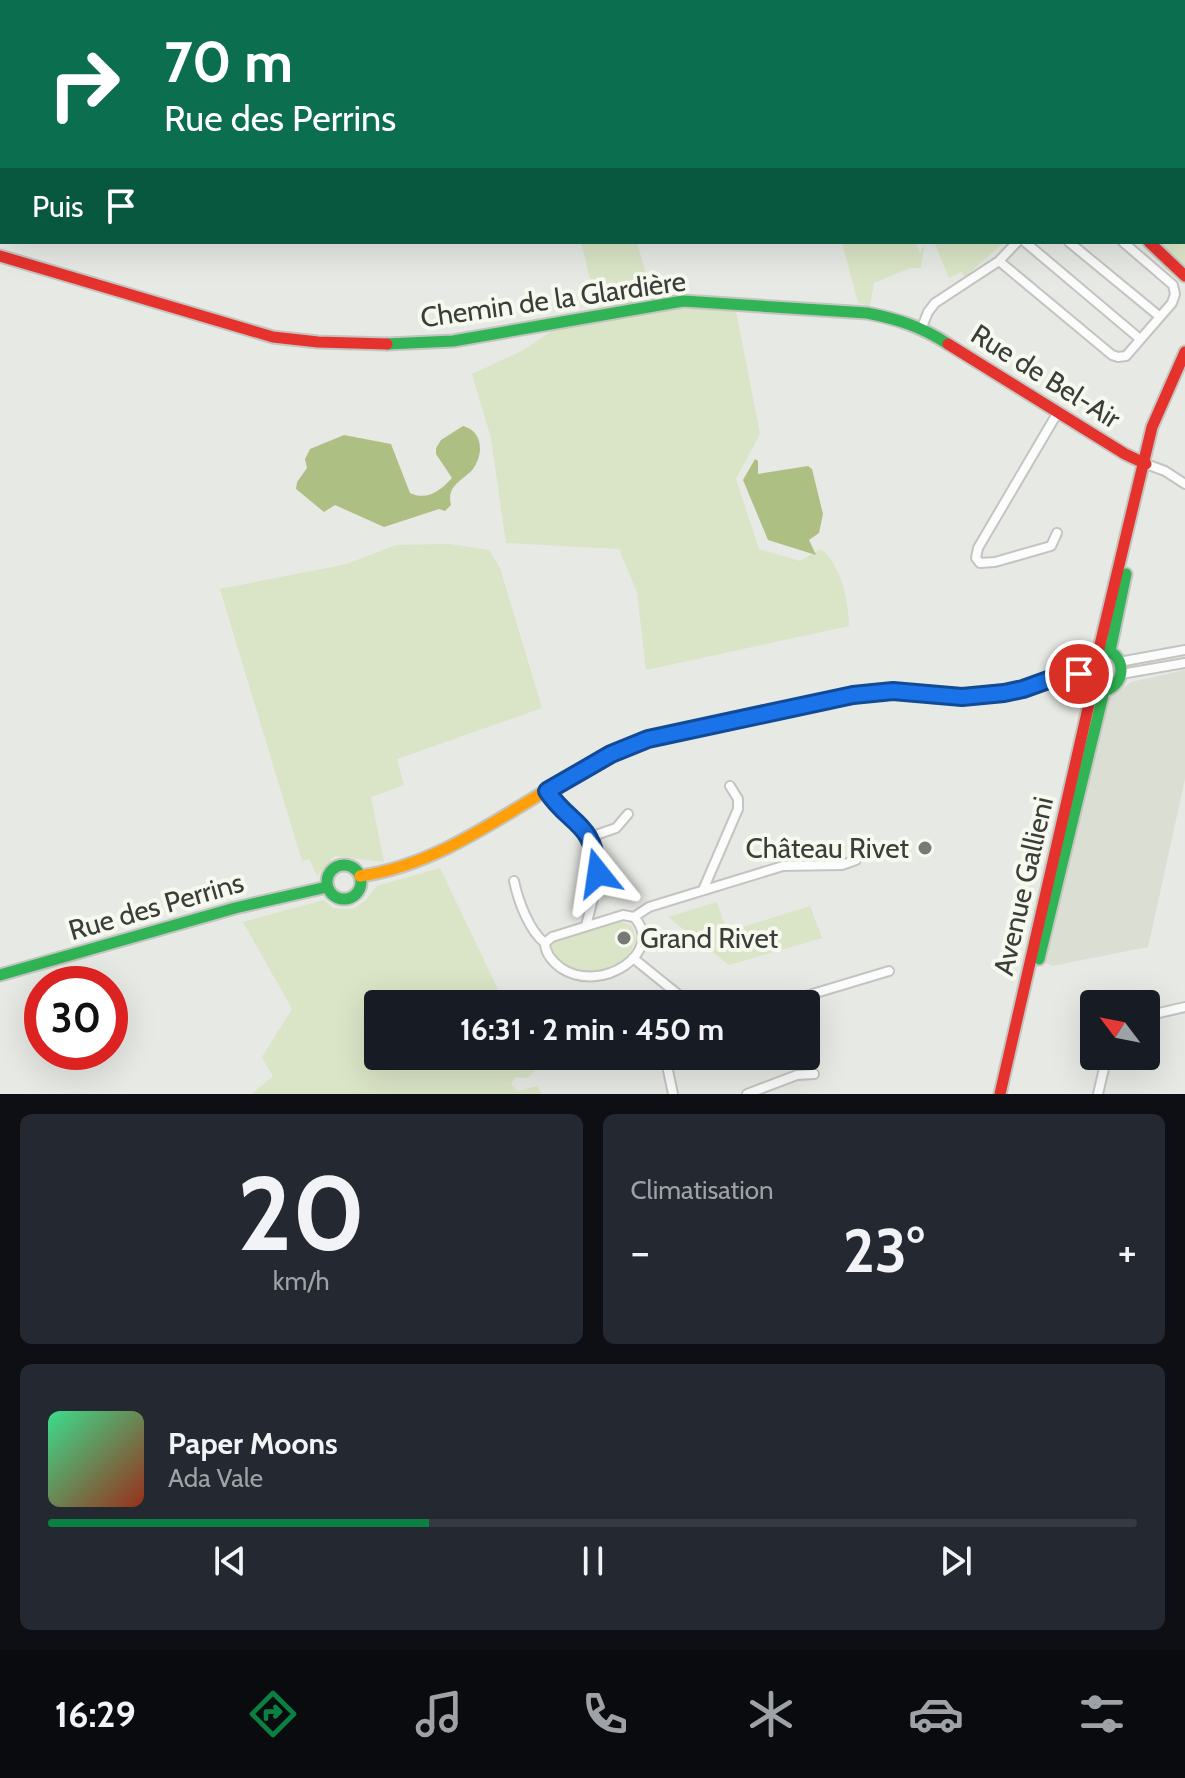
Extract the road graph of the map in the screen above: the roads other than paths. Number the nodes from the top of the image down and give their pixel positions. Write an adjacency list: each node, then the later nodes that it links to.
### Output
1 (1015, 244): 7 (street)
2 (1027, 244): 11 (street)
3 (1071, 244): 9 (street)
4 (1125, 244): 9 (street)
5 (1151, 244): 8 (main road)
6 (0, 256): 10 (main road, Chemin de la Glardière)
7 (999, 261): 10 (street); 11 (street)
8 (1185, 276)
9 (1159, 316): 11 (street)
10 (922, 327): 14 (main road, Rue de Bel-Air)
11 (1140, 339)
12 (1185, 352): 15 (main road)
13 (1185, 371): 15 (main road)
14 (1058, 412): 15 (main road, Rue de Bel-Air); 17 (street)
15 (1146, 464): 16 (street); 18 (main road)
16 (1183, 479)
17 (1057, 533)
18 (1105, 650): 21 (main road); 22 (main road)
19 (1185, 650): 21 (street)
20 (1185, 663): 21 (street)
21 (1120, 668): 24 (main road)
22 (1079, 674): 23 (main road); 26 (main road)
23 (1090, 689): 24 (main road); 49 (main road, Avenue Gallieni)
24 (1104, 691): 50 (main road, Avenue Gallieni)
25 (730, 786): 33 (street)
26 (547, 791): 28 (street); 30 (main road)
27 (628, 814): 28 (street)
28 (590, 837): 35 (street)
29 (856, 860): 33 (street)
30 (360, 876): 32 (main road); 32 (main road)
31 (514, 881): 36 (street)
32 (327, 887): 39 (main road, Rue des Perrins)
33 (703, 890): 34 (street)
34 (634, 917): 35 (street); 37 (street)
35 (586, 926): 36 (street)
36 (545, 943): 37 (street)
37 (633, 958): 40 (street)
38 (889, 971): 41 (street)
39 (0, 975)
40 (673, 990)
41 (820, 992)
42 (1185, 1007): 43 (street)
43 (1160, 1013)
44 (668, 1070): 47 (street)
45 (1104, 1070): 51 (street)
46 (814, 1074): 48 (street)
47 (673, 1094)
48 (747, 1094)
49 (1000, 1094)
50 (1008, 1094)
51 (1098, 1094)

